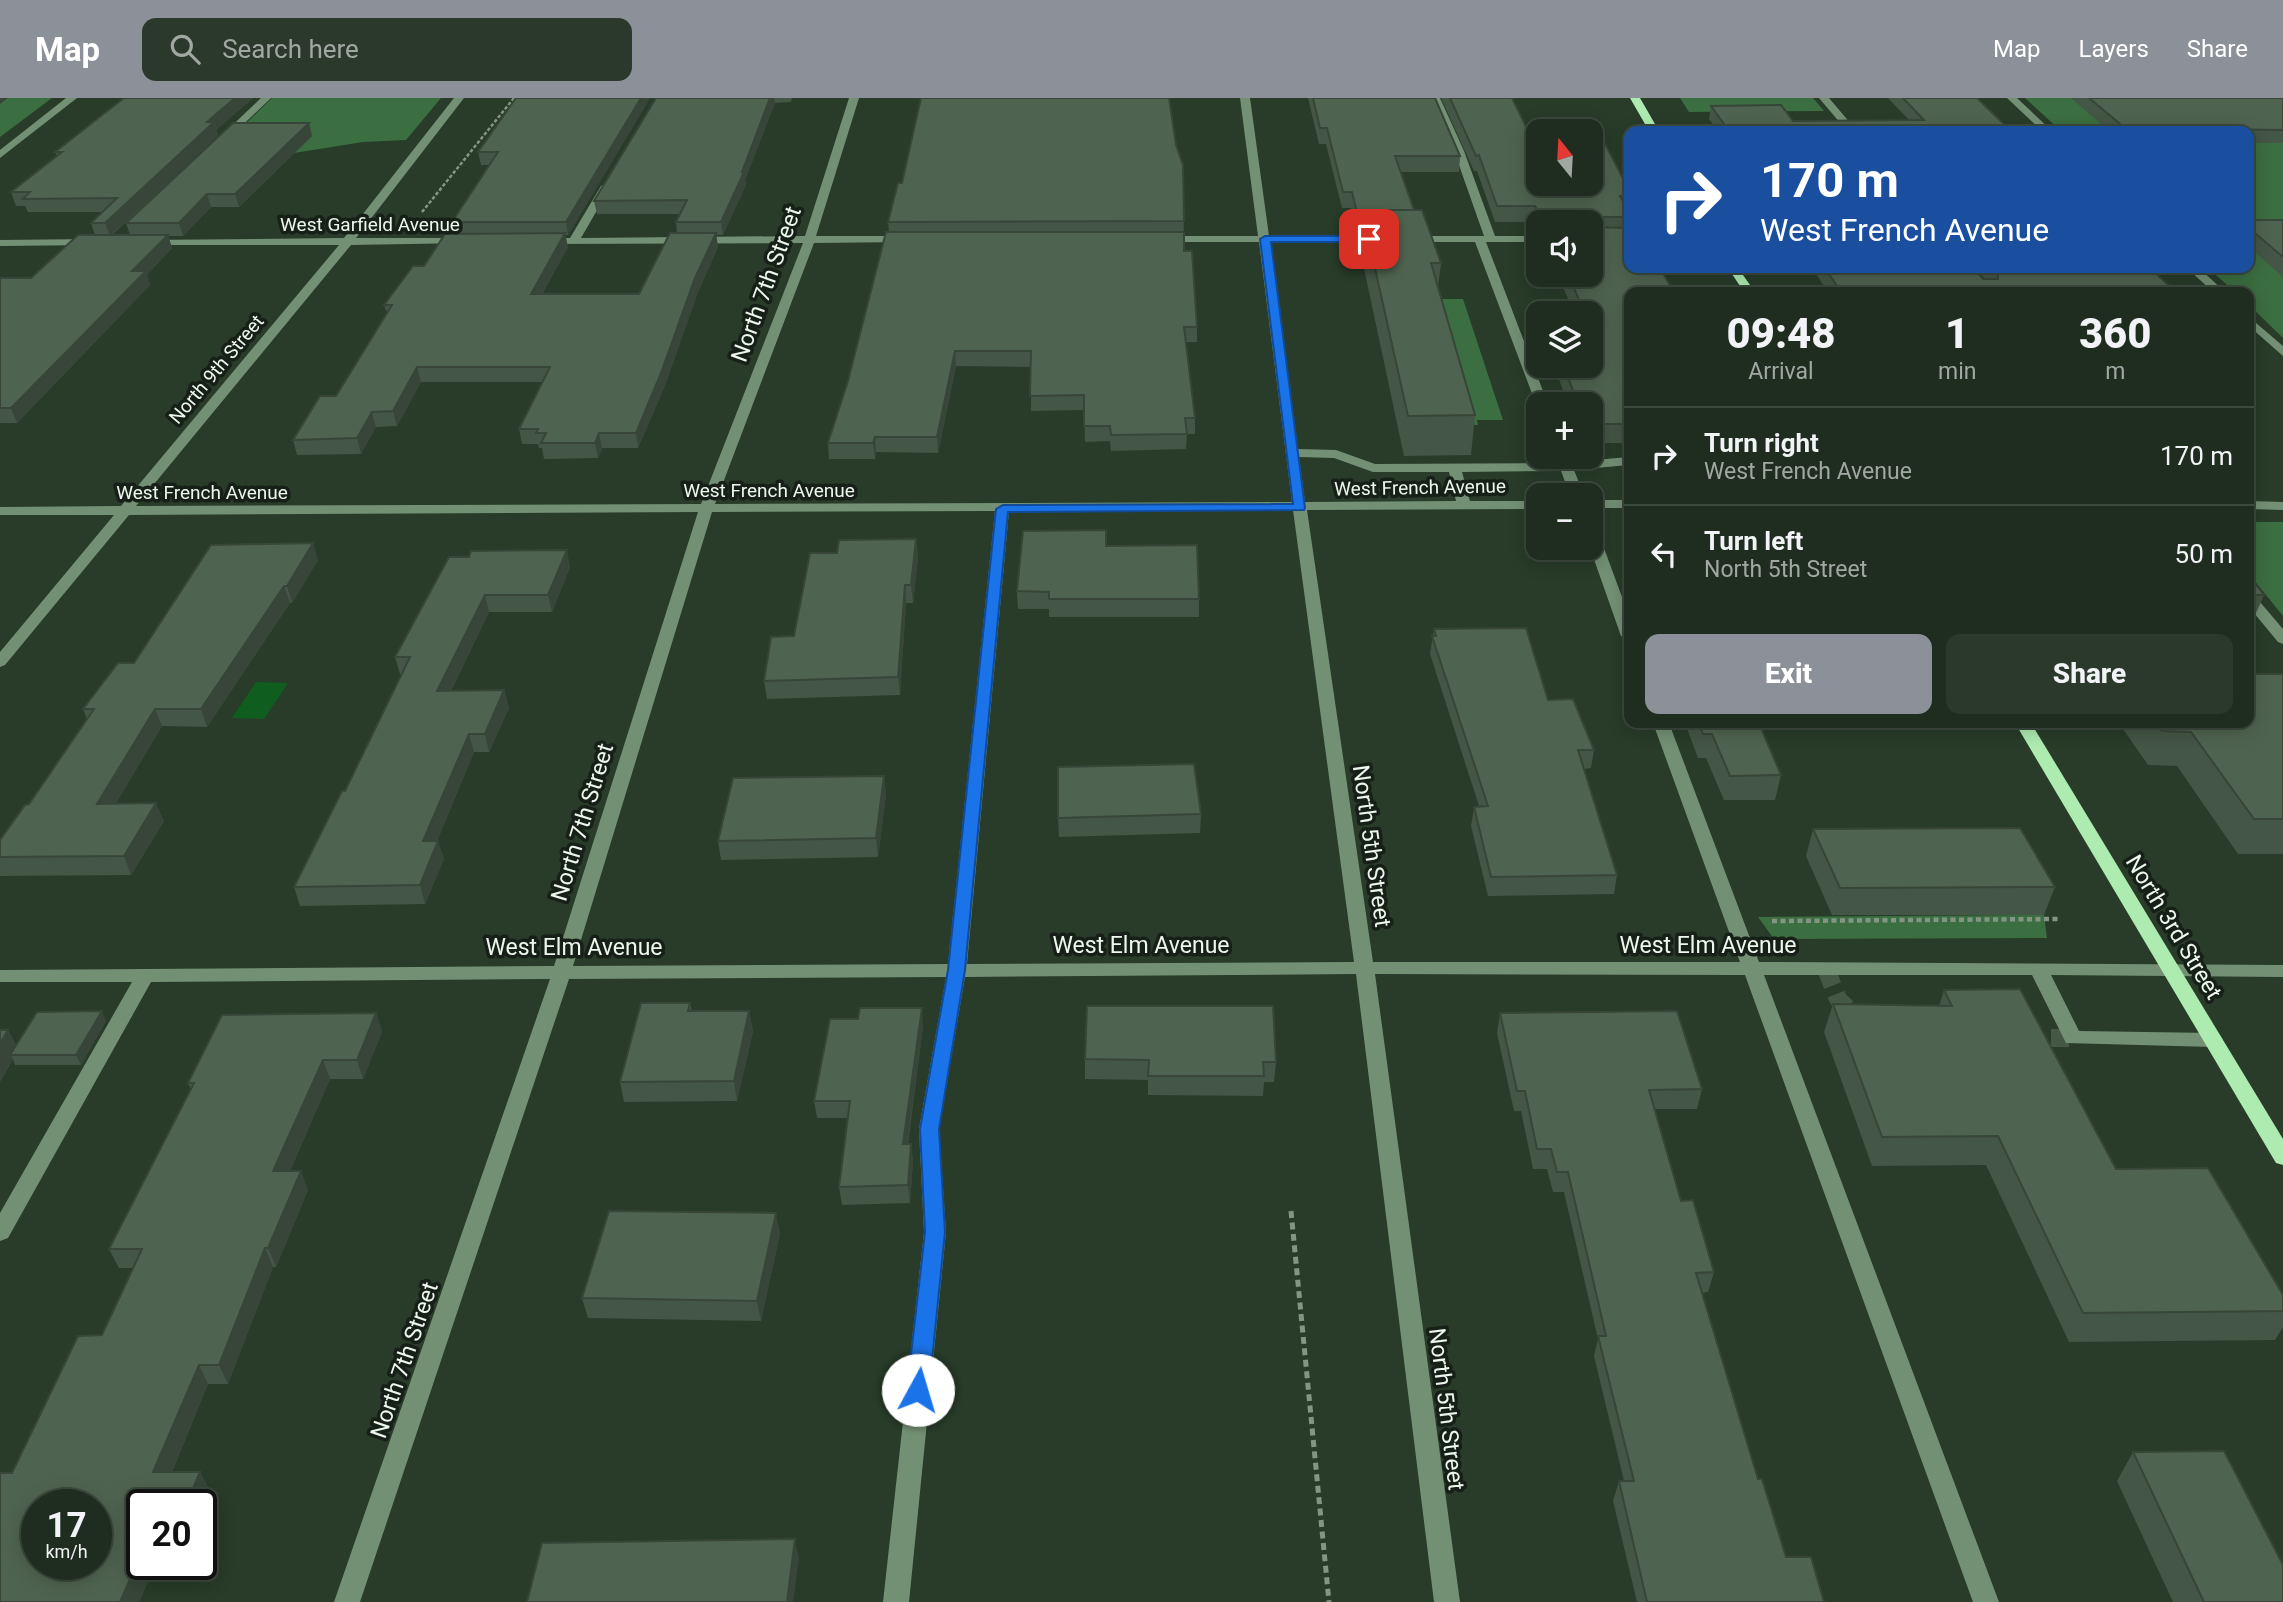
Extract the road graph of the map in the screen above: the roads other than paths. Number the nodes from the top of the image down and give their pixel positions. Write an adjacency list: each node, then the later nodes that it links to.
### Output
1 (72, 98): 14 (street)
2 (266, 98): 13 (street)
3 (459, 98): 27 (street, North 9th Street)
4 (854, 98): 16 (street, North 7th Street)
5 (1245, 98): 19 (street, North 5th Street)
6 (1435, 98): 20 (street)
7 (1635, 98): 10 (main road)
8 (1824, 98): 11 (street)
9 (2012, 98): 12 (street)
10 (1651, 126)
11 (1848, 126)
12 (2043, 126)
13 (213, 149)
14 (0, 155)
15 (609, 181): 22 (street)
16 (810, 239): 17 (street); 22 (street); 46 (street, North 7th Street)
17 (923, 239)
18 (1142, 239): 19 (street)
19 (1265, 239): 20 (street); 34 (street, North 5th Street)
20 (1485, 239): 21 (street); 33 (street)
21 (1526, 239)
22 (574, 240): 24 (street)
23 (479, 241): 27 (street, West Garfield Avenue)
24 (534, 241)
25 (101, 242): 28 (street)
26 (141, 242): 27 (street, West Garfield Avenue)
27 (347, 242): 49 (street, North 9th Street)
28 (0, 243)
29 (2198, 273): 30 (street)
30 (2214, 287)
31 (2254, 325): 32 (street)
32 (2283, 352)
33 (1538, 392)
34 (1292, 453): 38 (street); 45 (street, North 5th Street)
35 (1624, 461): 36 (street)
36 (1603, 462)
37 (1526, 464): 38 (street)
38 (1454, 467): 43 (street)
39 (1603, 504): 40 (street)
40 (1624, 504)
41 (1526, 505): 43 (street, West French Avenue)
42 (2254, 505): 44 (street)
43 (1464, 506): 45 (street, West French Avenue)
44 (2283, 506)
45 (1299, 508): 47 (street, West French Avenue); 57 (street, North 5th Street)
46 (706, 509): 47 (street, West French Avenue); 49 (street, West French Avenue); 62 (street, North 7th Street)
47 (1003, 509): 61 (street)
48 (0, 511): 49 (street, West French Avenue)
49 (123, 512): 54 (street, North 9th Street)
50 (1601, 560): 52 (street)
51 (2254, 603): 53 (street)
52 (1624, 622)
53 (2283, 639)
54 (0, 662)
55 (1663, 728): 58 (street)
56 (2026, 728): 60 (main road, North 3rd Street)
57 (1364, 968): 58 (street, West Elm Avenue); 61 (street, West Elm Avenue); 71 (street, North 5th Street)
58 (1752, 969): 59 (street, West Elm Avenue); 72 (street)
59 (2038, 969): 60 (street, West Elm Avenue); 66 (street)
60 (2170, 969): 63 (street, West Elm Avenue); 66 (main road, North 3rd Street)
61 (957, 970): 62 (street, West Elm Avenue); 70 (street)
62 (562, 971): 64 (street, West Elm Avenue); 69 (street, North 7th Street)
63 (2283, 971)
64 (145, 975): 65 (street, West Elm Avenue); 68 (street)
65 (0, 976)
66 (2213, 1041): 67 (main road, North 3rd Street)
67 (2283, 1157)
68 (0, 1232)
69 (347, 1602)
70 (895, 1602)
71 (1447, 1602)
72 (1986, 1602)

